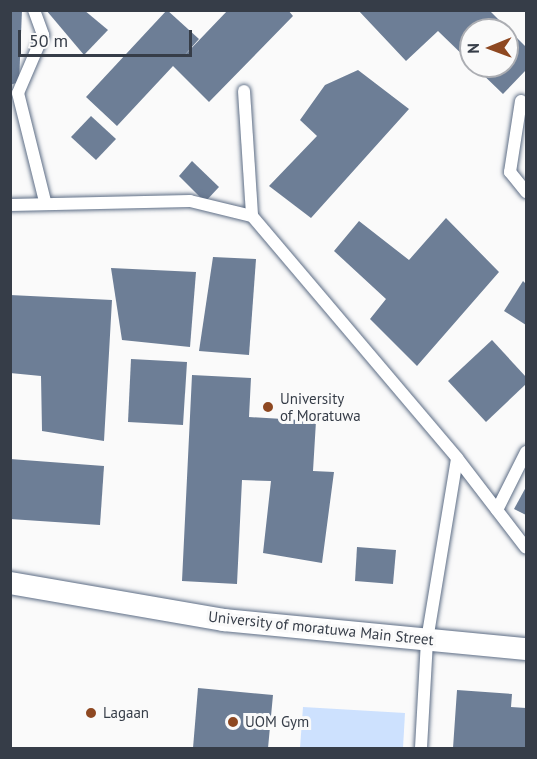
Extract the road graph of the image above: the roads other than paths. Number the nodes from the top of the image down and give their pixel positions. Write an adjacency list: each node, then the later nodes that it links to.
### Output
1 (34, 10): 5 (lane)
2 (244, 91): 7 (lane)
3 (521, 101): 4 (lane)
4 (526, 192)
5 (45, 201): 6 (lane); 7 (lane)
6 (10, 205)
7 (252, 216): 9 (lane)
8 (526, 452): 10 (lane)
9 (457, 458): 10 (lane); 13 (lane)
10 (496, 510): 11 (lane)
11 (526, 548)
12 (10, 583): 13 (street, University of moratuwa Main Street)
13 (427, 640): 14 (street, University of moratuwa Main Street); 15 (lane)
14 (526, 649)
15 (421, 748)

